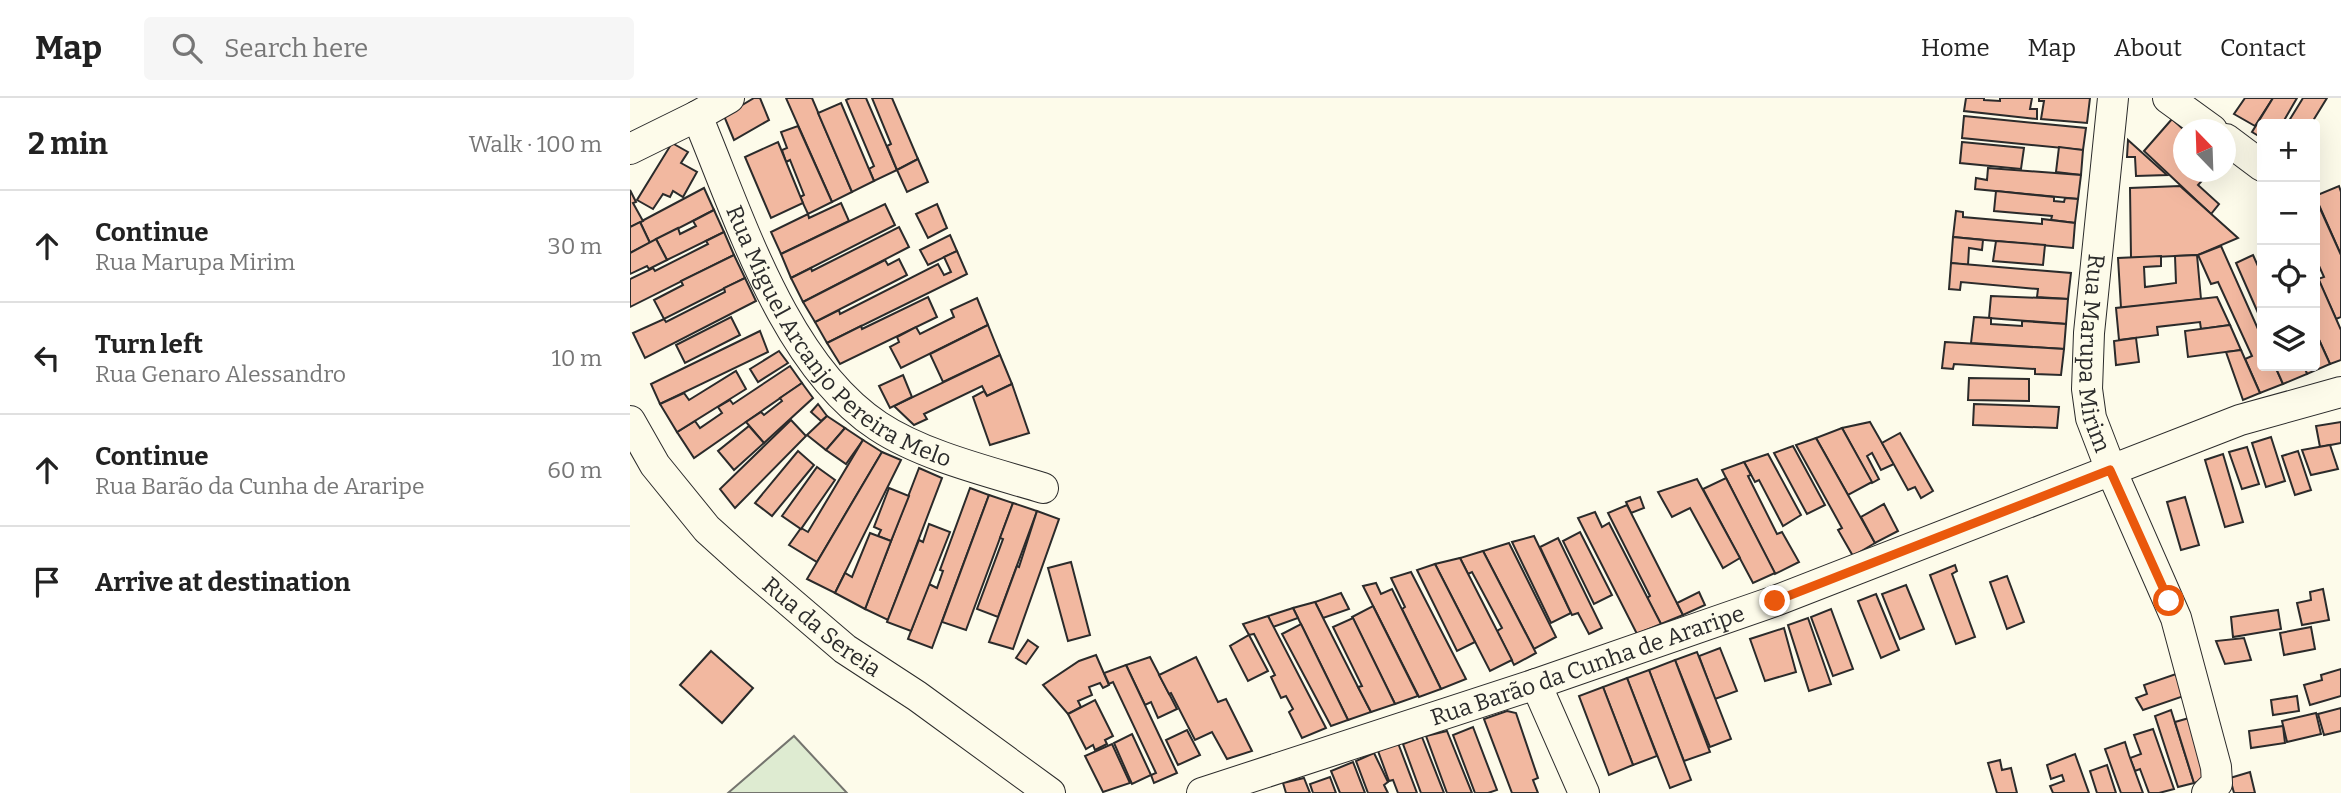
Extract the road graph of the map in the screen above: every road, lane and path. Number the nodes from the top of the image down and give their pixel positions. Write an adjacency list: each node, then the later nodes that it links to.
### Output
1 (729, 98): 4 (street)
2 (2113, 98): 11 (street, Rua Marupa Mirim)
3 (2168, 98): 5 (street)
4 (697, 116): 7 (street); 12 (street, Rua Miguel Arcanjo Pereira Melo)
5 (2197, 119)
6 (2236, 147): 8 (street)
7 (630, 149)
8 (2257, 162)
9 (2341, 392): 11 (street, Rua Barão da Cunha de Araripe)
10 (630, 421): 14 (street, Rua da Sereia)
11 (2110, 470): 13 (street, Rua Barão da Cunha de Araripe); 17 (street, Rua Marupa Mirim)
12 (1043, 488)
13 (1536, 684): 15 (street, Rua Barão da Cunha de Araripe); 16 (street)
14 (1050, 793)
15 (1202, 793)
16 (1584, 793)
17 (2207, 793)

